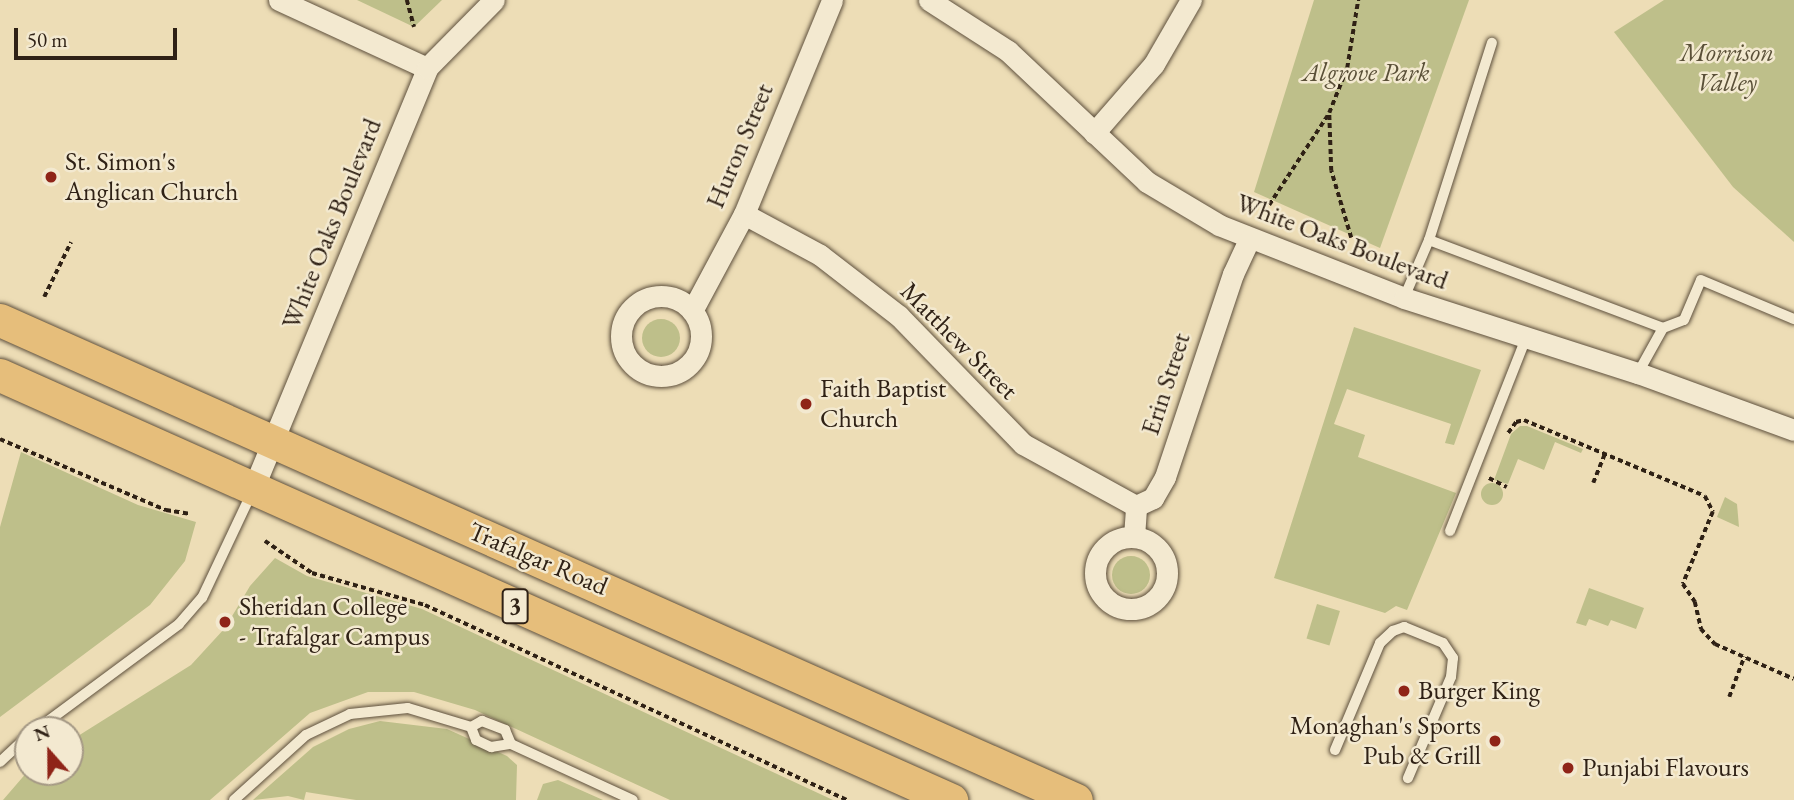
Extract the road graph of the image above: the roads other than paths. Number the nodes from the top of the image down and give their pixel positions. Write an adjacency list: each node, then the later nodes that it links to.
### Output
1 (279, 0): 7 (street)
2 (494, 0): 7 (street, White Oaks Boulevard)
3 (832, 0): 9 (street, Huron Street)
4 (929, 0): 8 (street, White Oaks Boulevard)
5 (1191, 0): 8 (street)
6 (1492, 43): 11 (lane)
7 (428, 68): 21 (street, White Oaks Boulevard)
8 (1094, 133): 10 (street, White Oaks Boulevard)
9 (744, 214): 13 (street, Huron Street); 23 (street, Matthew Street)
10 (1249, 239): 12 (street, White Oaks Boulevard); 23 (street, Erin Street)
11 (1429, 240): 12 (lane); 16 (lane)
12 (1404, 298): 17 (street, White Oaks Boulevard)
13 (692, 311)
14 (1794, 319): 16 (lane)
15 (0, 320): 21 (main road, Trafalgar Road / 3)
16 (1663, 328): 18 (lane)
17 (1526, 338): 18 (street, White Oaks Boulevard); 24 (lane)
18 (1638, 373): 20 (street, White Oaks Boulevard)
19 (0, 375): 22 (main road, Trafalgar Road / 3)
20 (1794, 430)
21 (274, 442): 22 (street, White Oaks Boulevard); 36 (main road, Trafalgar Road / 3)
22 (253, 489): 26 (lane); 35 (main road, Trafalgar Road / 3)
23 (1136, 506): 25 (street)
24 (1451, 531)
25 (1134, 537)
26 (55, 716)
27 (471, 727): 28 (lane); 28 (lane); 33 (lane)
28 (511, 744): 34 (lane)
29 (14, 749): 31 (lane)
30 (1335, 750): 32 (lane)
31 (0, 762)
32 (1408, 778)
33 (234, 800)
34 (633, 800)
35 (951, 800)
36 (1076, 800)

